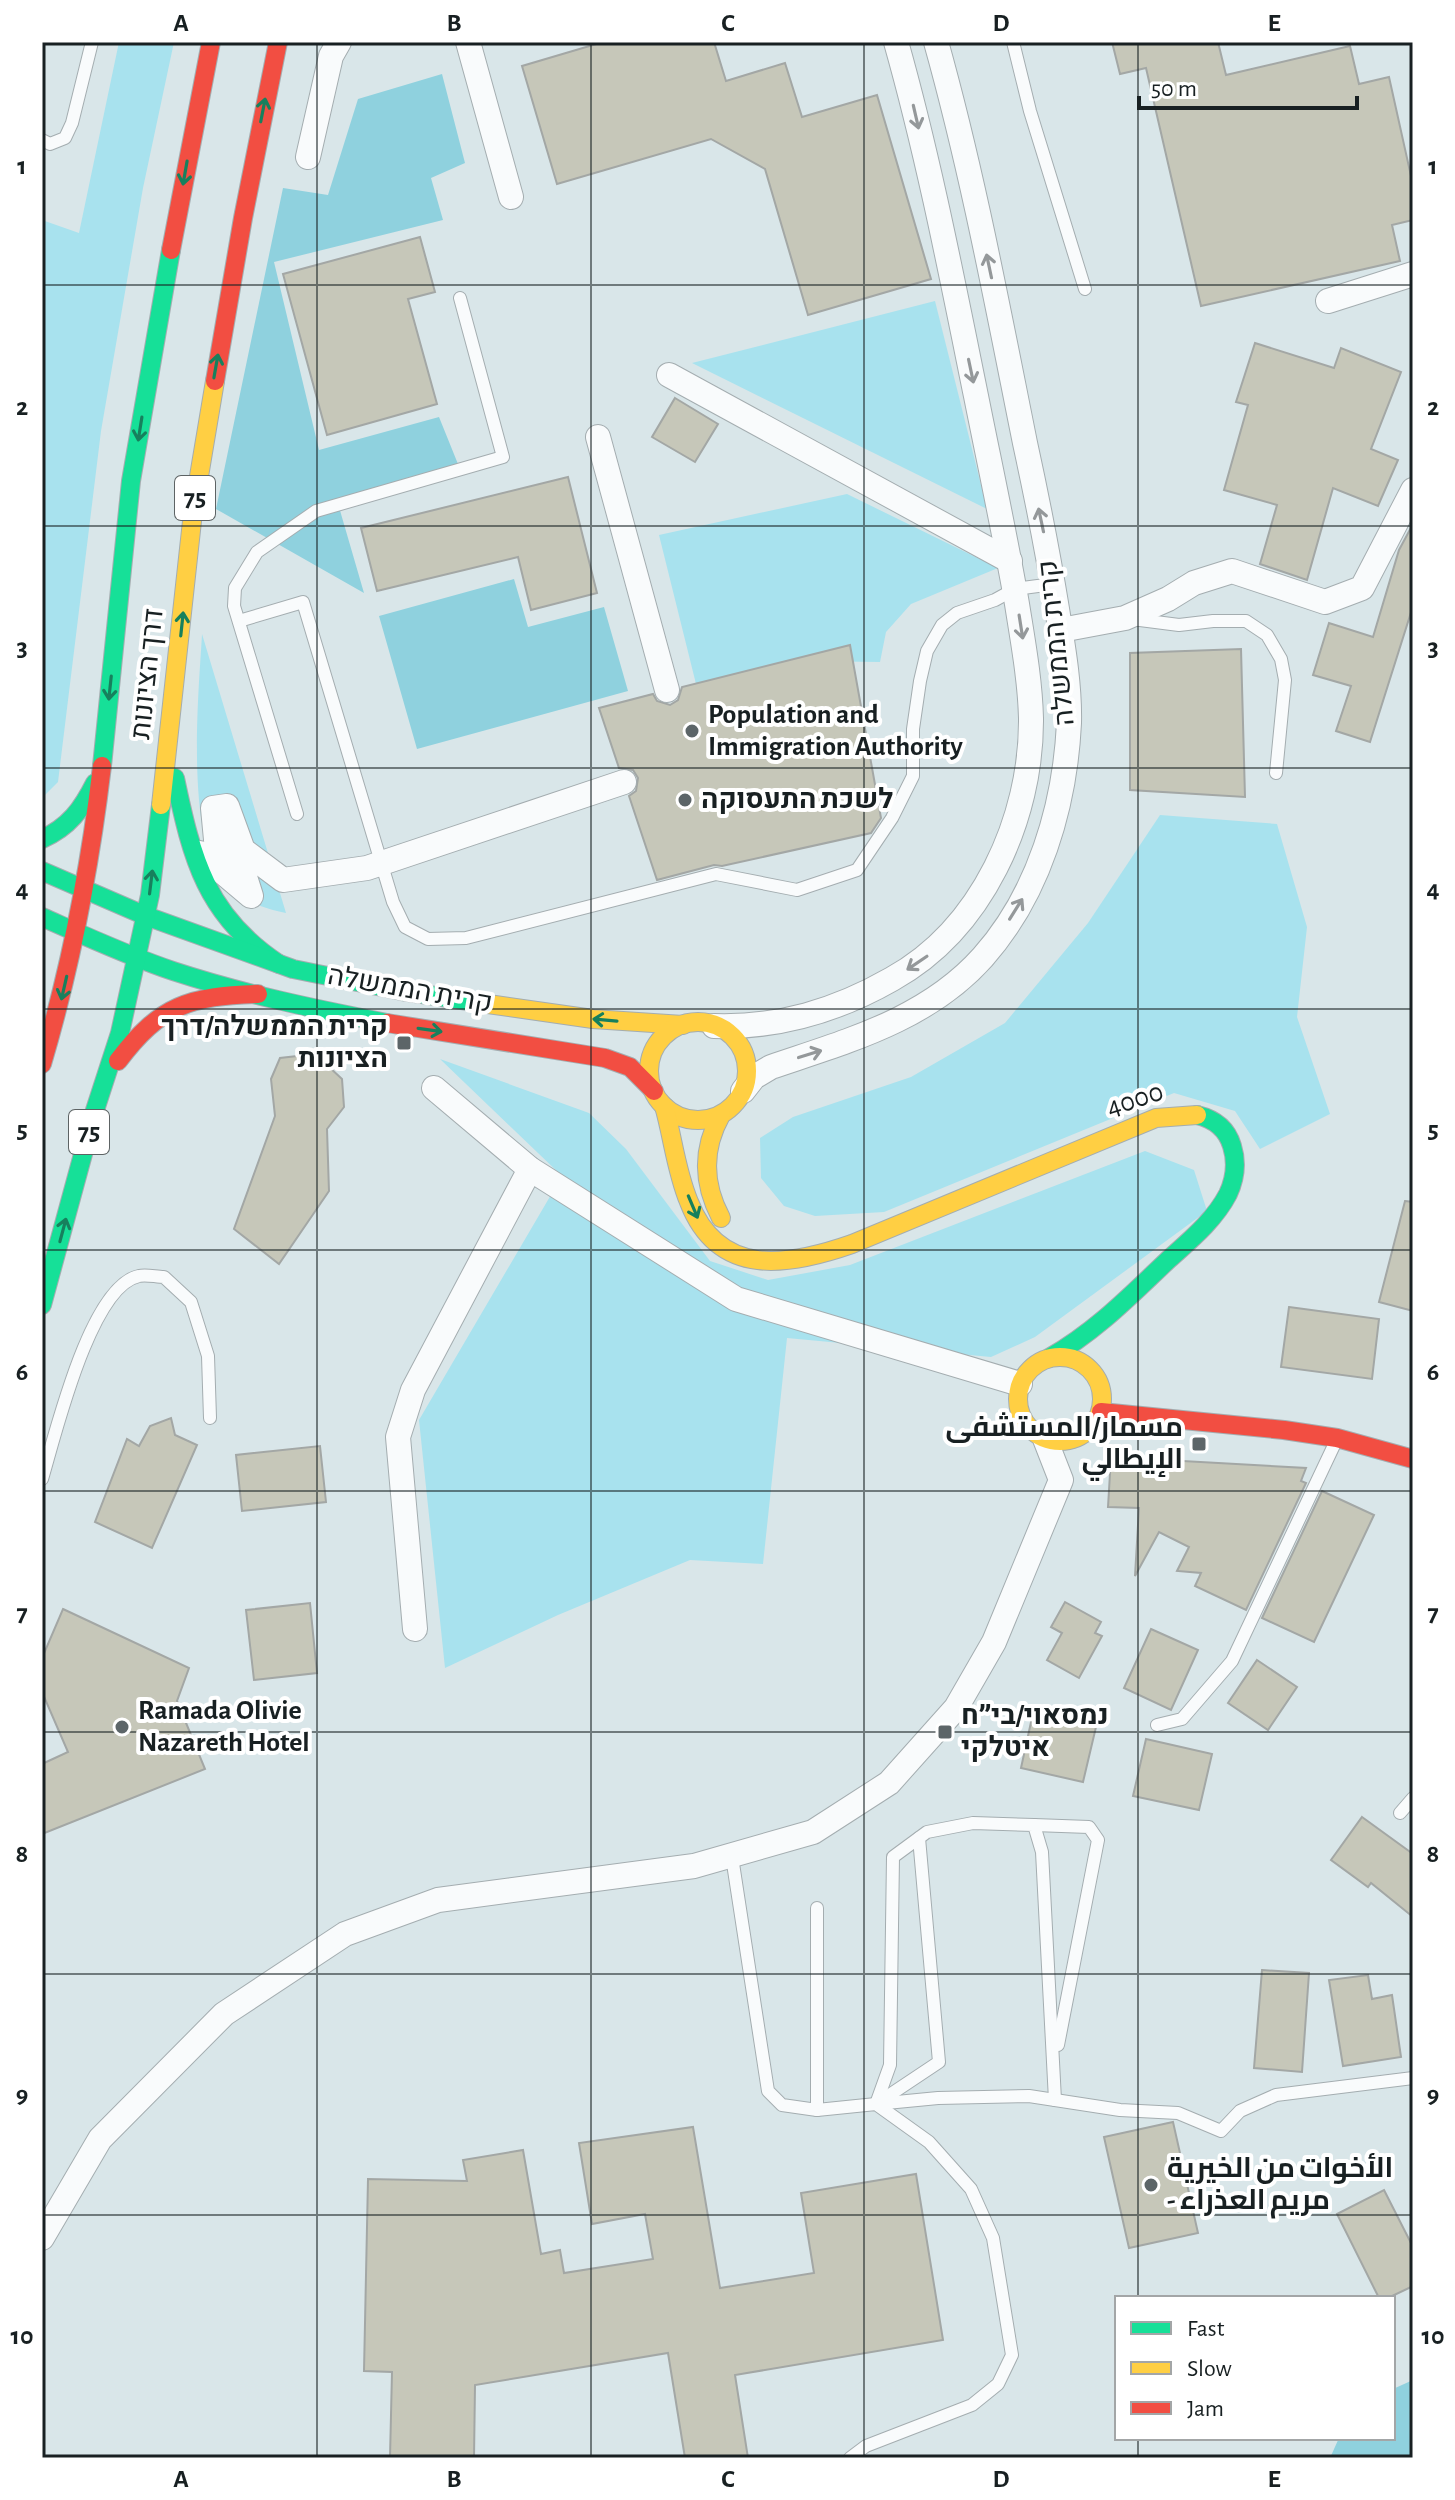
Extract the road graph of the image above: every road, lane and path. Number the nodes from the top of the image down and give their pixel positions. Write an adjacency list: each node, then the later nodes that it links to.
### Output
1 (92, 42): 9 (lane)
2 (211, 42): 27 (main road, דרך הציונות, one-way to 27)
3 (278, 42): 26 (main road, דרך הציונות / 75, one-way to 3)
4 (339, 42): 10 (street)
5 (468, 42): 11 (street)
6 (896, 42): 19 (street, קרית הממשלה, one-way to 19)
7 (936, 42): 20 (street, קרית הממשלה, one-way to 7)
8 (1013, 42): 13 (lane)
9 (42, 140)
10 (308, 157)
11 (511, 197)
12 (1413, 274): 15 (street)
13 (1085, 289)
14 (460, 298): 23 (lane)
15 (1328, 301)
16 (669, 375): 19 (street)
17 (598, 437): 25 (street)
18 (1413, 490): 22 (street)
19 (1010, 561): 21 (street, קרית הממשלה)
20 (1053, 584): 21 (lane); 24 (street, קרית הממשלה)
21 (1015, 589): 33 (lane); 44 (street, קרית הממשלה, one-way to 44)
22 (1125, 618): 24 (street); 28 (lane)
23 (239, 621): 30 (lane); 33 (lane)
24 (1061, 630): 50 (street, קרית הממשלה, one-way to 24)
25 (667, 690)
26 (168, 747): 32 (main road); 36 (main road, דרך הציונות / 75, one-way to 26)
27 (99, 773): 31 (main road); 35 (main road, דרך הציונות)
28 (1276, 773)
29 (624, 782): 33 (street)
30 (297, 814)
31 (42, 839)
32 (190, 845): 33 (street); 40 (main road)
33 (381, 863)
34 (42, 871): 35 (main road, קרית הממשלה)
35 (85, 890): 36 (main road, קרית הממשלה); 38 (main road, דרך הציונות)
36 (146, 916): 39 (main road, דרך הציונות / 75); 40 (main road, קרית הממשלה)
37 (42, 917): 38 (main road, קרית הממשלה)
38 (77, 933): 39 (main road, קרית הממשלה); 46 (main road, דרך הציונות, one-way to 46)
39 (137, 958): 41 (main road, קרית הממשלה); 48 (main road, דרך הציונות / 75)
40 (279, 964): 43 (main road, קרית הממשלה, one-way to 40)
41 (258, 994): 45 (main road, קרית הממשלה, one-way to 45); 48 (main road)
42 (42, 998): 46 (main road)
43 (683, 1025): 44 (main road, קרית הממשלה); 51 (main road)
44 (714, 1026): 50 (main road)
45 (558, 1051): 47 (main road); 51 (main road, קרית הממשלה)
46 (45, 1056)
47 (614, 1079)
48 (105, 1080): 57 (main road, דרך הציונות / 75, one-way to 48)
49 (434, 1088): 53 (street)
50 (743, 1091): 52 (main road, קרית הממשלה)
51 (656, 1106): 52 (main road, קרית הממשלה); 56 (main road, 4000, one-way to 56)
52 (721, 1115): 54 (main road)
53 (530, 1169): 61 (street); 68 (street)
54 (731, 1227)
55 (751, 1240): 56 (main road, 4000)
56 (848, 1245): 58 (main road, 4000)
57 (42, 1305)
58 (1114, 1311): 59 (main road, 4000); 60 (main road, 4000)
59 (1049, 1358): 60 (main road); 61 (main road, 4000)
60 (1092, 1371): 62 (main road, 4000)
61 (1020, 1384): 65 (main road)
62 (1101, 1412): 64 (main road); 65 (main road)
63 (210, 1418): 67 (lane)
64 (1337, 1438): 66 (main road); 69 (lane)
65 (1045, 1439): 74 (street)
66 (1413, 1459)
67 (42, 1479)
68 (415, 1629)
69 (1157, 1725)
70 (1413, 1798): 71 (lane)
71 (1400, 1813)
72 (1034, 1825): 73 (lane); 76 (lane); 76 (lane)
73 (919, 1838): 79 (lane); 79 (lane)
74 (732, 1857): 80 (lane); 81 (street)
75 (817, 1908): 80 (lane)
76 (1053, 2066): 78 (lane)
77 (1413, 2078): 78 (lane)
78 (1055, 2100): 79 (lane)
79 (876, 2104): 80 (lane); 82 (lane)
80 (817, 2110)
81 (42, 2238)
82 (850, 2458)

